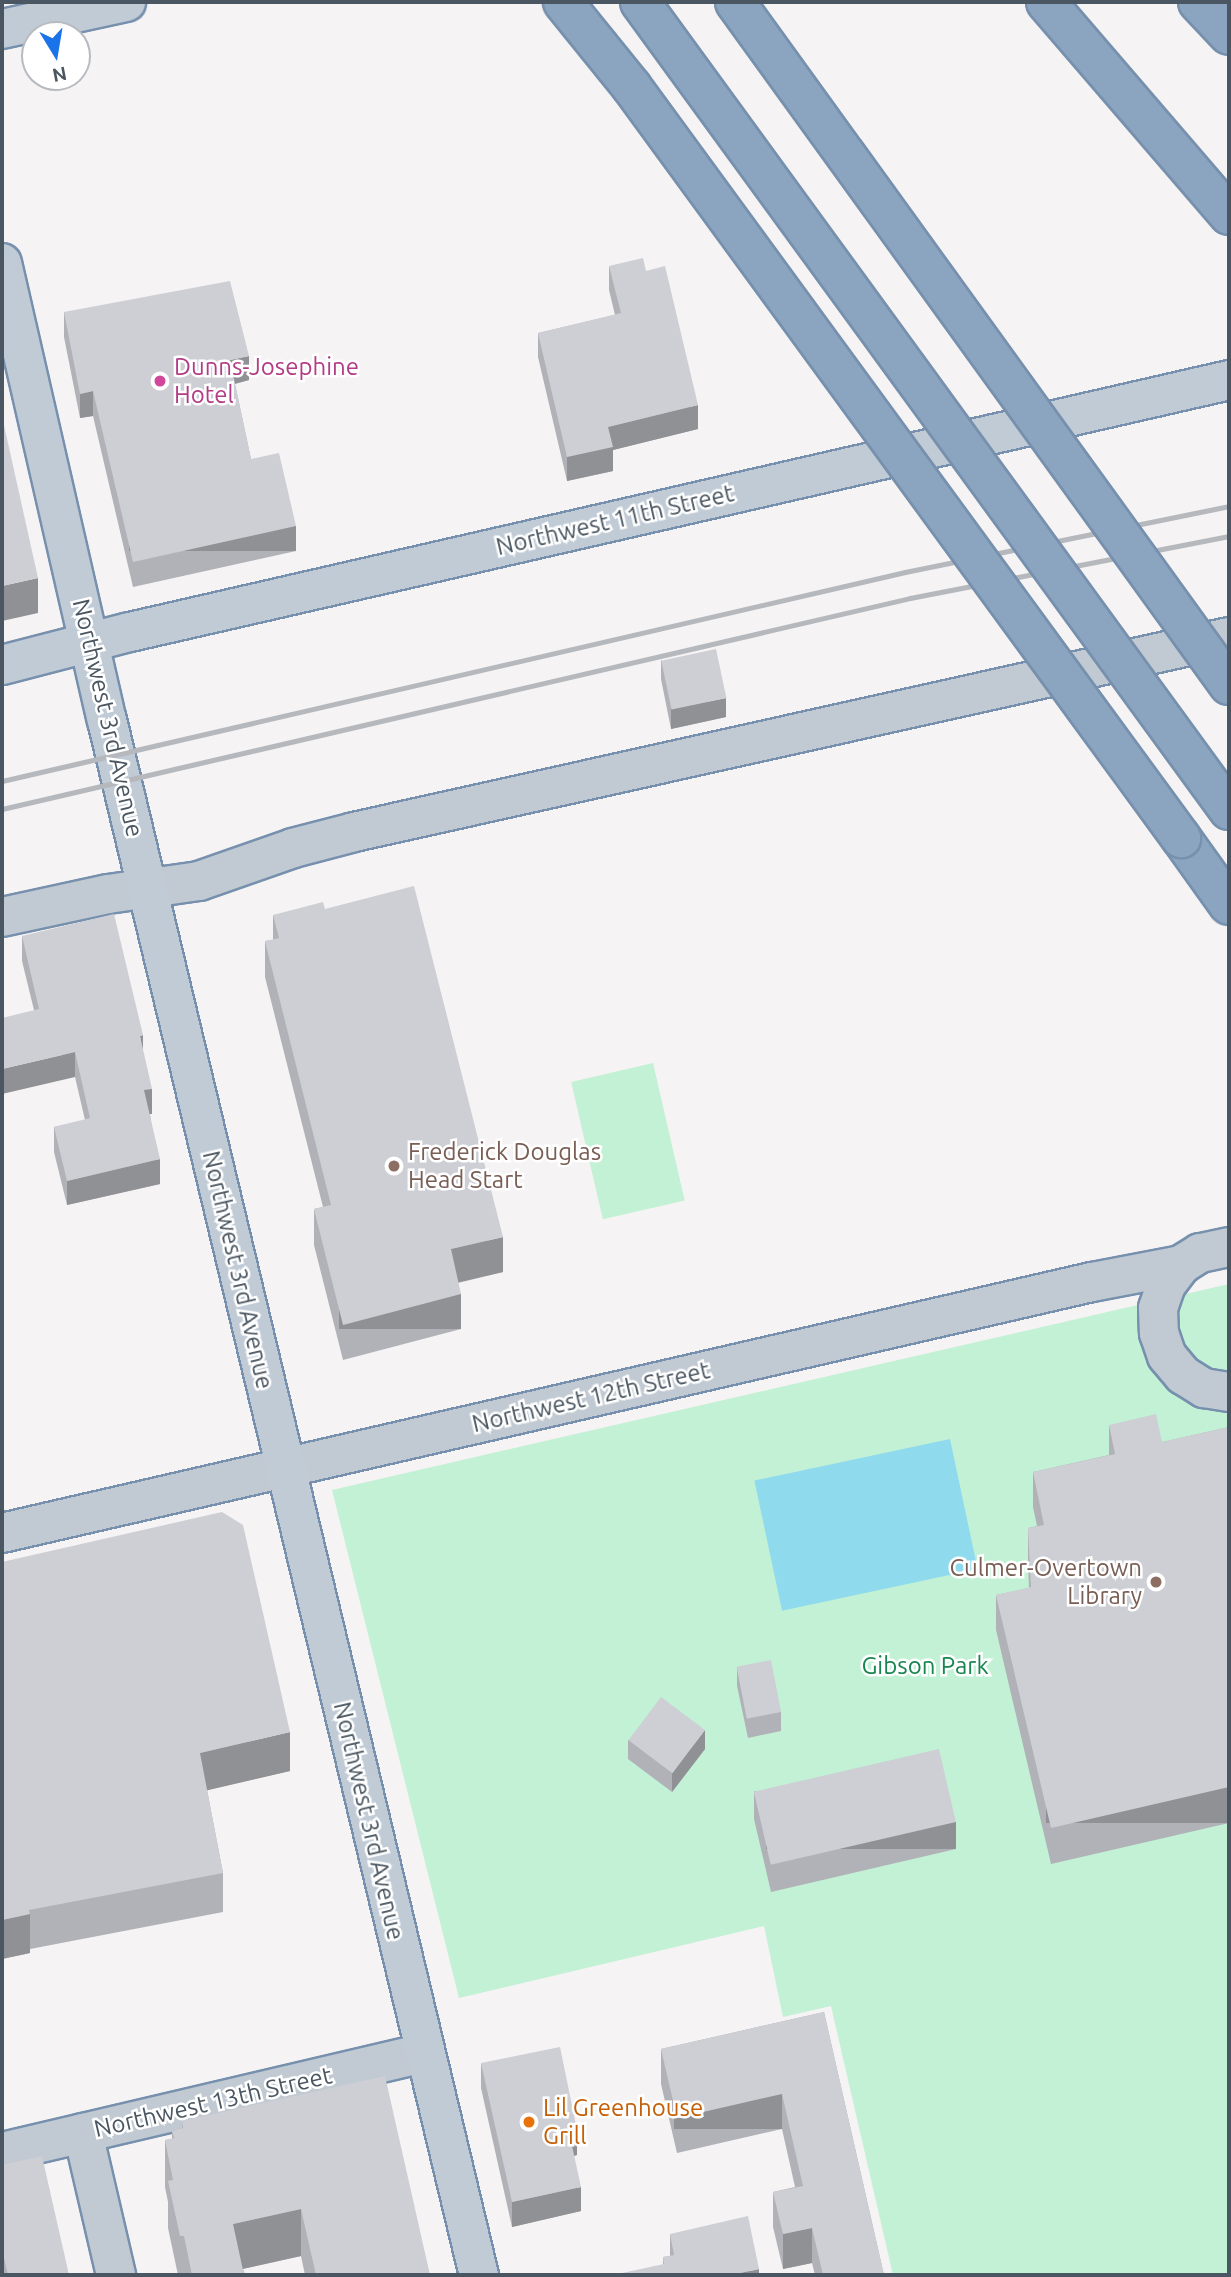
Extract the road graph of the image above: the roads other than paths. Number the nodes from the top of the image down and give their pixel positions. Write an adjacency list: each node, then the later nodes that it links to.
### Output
1 (126, 2): 7 (street)
2 (563, 2): 18 (highway, bridge)
3 (640, 2): 16 (highway, bridge)
4 (734, 2): 15 (highway, bridge)
5 (1046, 2): 9 (highway)
6 (1198, 2): 8 (highway)
7 (2, 29)
8 (1229, 35)
9 (1229, 215)
10 (2, 263): 13 (street, Northwest 3rd Avenue)
11 (1229, 380): 13 (street, Northwest 11th Street)
12 (1229, 637): 17 (street)
13 (90, 644): 14 (street, Northwest 11th Street); 17 (street, Northwest 3rd Avenue)
14 (2, 665)
15 (1229, 685)
16 (1229, 810)
17 (147, 889): 19 (street); 23 (street, Northwest 3rd Avenue)
18 (1229, 905)
19 (2, 917)
20 (1229, 1247): 21 (street, Northwest 12th Street)
21 (1181, 1265): 22 (street); 23 (street, Northwest 12th Street)
22 (1229, 1392)
23 (285, 1468): 24 (street, Northwest 12th Street); 25 (street, Northwest 3rd Avenue)
24 (2, 1532)
25 (425, 2053): 26 (street, Northwest 13th Street); 29 (street, Northwest 3rd Avenue)
26 (83, 2133): 27 (street, Northwest 13th Street); 28 (street)
27 (2, 2152)
28 (116, 2275)
29 (479, 2275)

